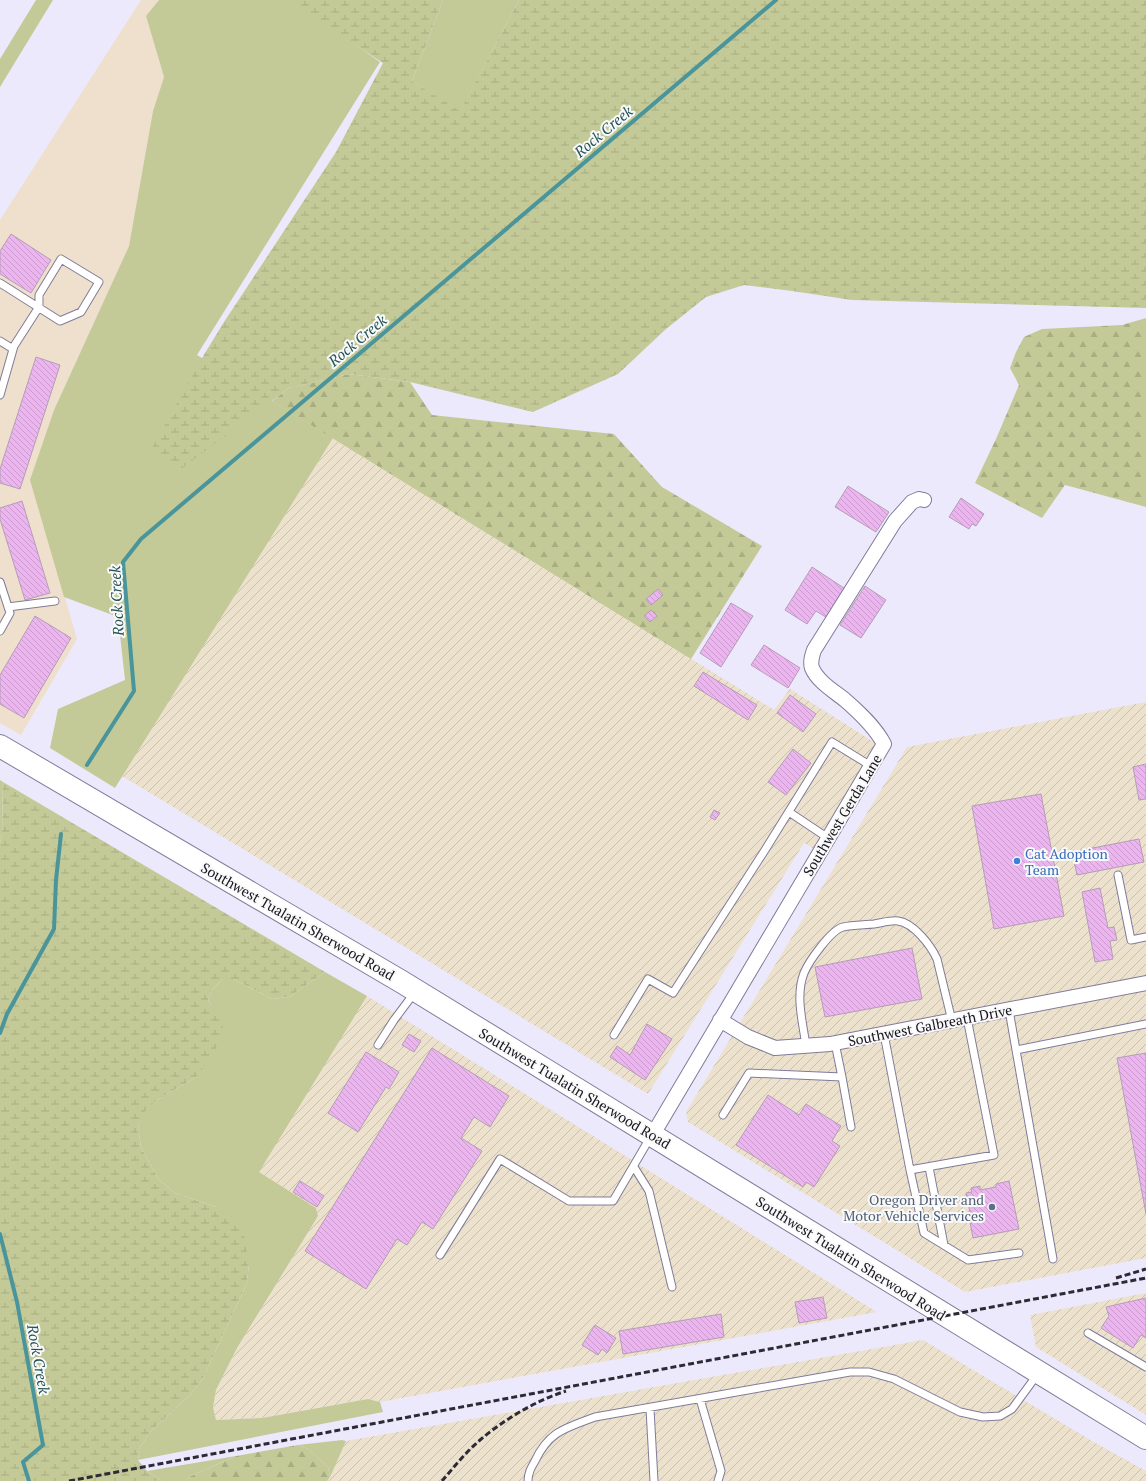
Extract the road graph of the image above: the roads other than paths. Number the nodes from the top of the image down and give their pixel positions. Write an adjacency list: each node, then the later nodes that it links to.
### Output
1 (0, 284): 2 (lane)
2 (39, 307): 2 (lane); 4 (lane)
3 (0, 341): 4 (lane)
4 (13, 350): 5 (lane)
5 (0, 393)
6 (924, 500): 12 (street, Southwest Gerda Lane)
7 (0, 582): 9 (lane)
8 (55, 601): 9 (lane)
9 (8, 607): 10 (lane)
10 (0, 631)
11 (0, 746): 18 (highway, Southwest Tualatin Sherwood Road)
12 (871, 766): 13 (lane); 14 (street, Southwest Gerda Lane)
13 (789, 812): 14 (lane); 25 (lane)
14 (828, 838): 21 (street, Southwest Gerda Lane)
15 (1118, 875): 16 (lane)
16 (1146, 937)
17 (1146, 983): 19 (street, Southwest Galbreath Drive)
18 (416, 991): 27 (lane); 33 (highway, Southwest Tualatin Sherwood Road)
19 (1009, 1010): 20 (street, Southwest Galbreath Drive); 29 (lane)
20 (967, 1018): 22 (street, Southwest Galbreath Drive); 35 (lane)
21 (720, 1020): 28 (street, Southwest Galbreath Drive); 33 (street, Southwest Gerda Lane)
22 (952, 1021): 24 (street, Southwest Galbreath Drive); 28 (lane)
23 (1146, 1024): 29 (lane)
24 (884, 1034): 26 (street, Southwest Galbreath Drive); 36 (lane)
25 (614, 1035)
26 (835, 1043): 28 (street, Southwest Galbreath Drive); 30 (lane)
27 (378, 1045)
28 (806, 1046)
29 (1016, 1050): 40 (lane)
30 (842, 1077): 31 (lane); 32 (lane)
31 (723, 1114)
32 (851, 1127)
33 (652, 1136): 34 (lane); 44 (highway, Southwest Tualatin Sherwood Road)
34 (634, 1167): 39 (lane); 41 (lane)
35 (929, 1167): 36 (lane); 37 (lane)
36 (910, 1170): 37 (lane)
37 (944, 1246): 38 (lane)
38 (1019, 1253)
39 (440, 1255)
40 (1053, 1258)
41 (672, 1287)
42 (1088, 1333): 43 (lane)
43 (1146, 1367)
44 (1038, 1373): 45 (lane); 47 (highway, Southwest Tualatin Sherwood Road)
45 (700, 1400): 46 (lane); 50 (lane)
46 (650, 1409): 48 (lane); 49 (lane)
47 (1146, 1438)
48 (528, 1481)
49 (654, 1481)
50 (718, 1481)

